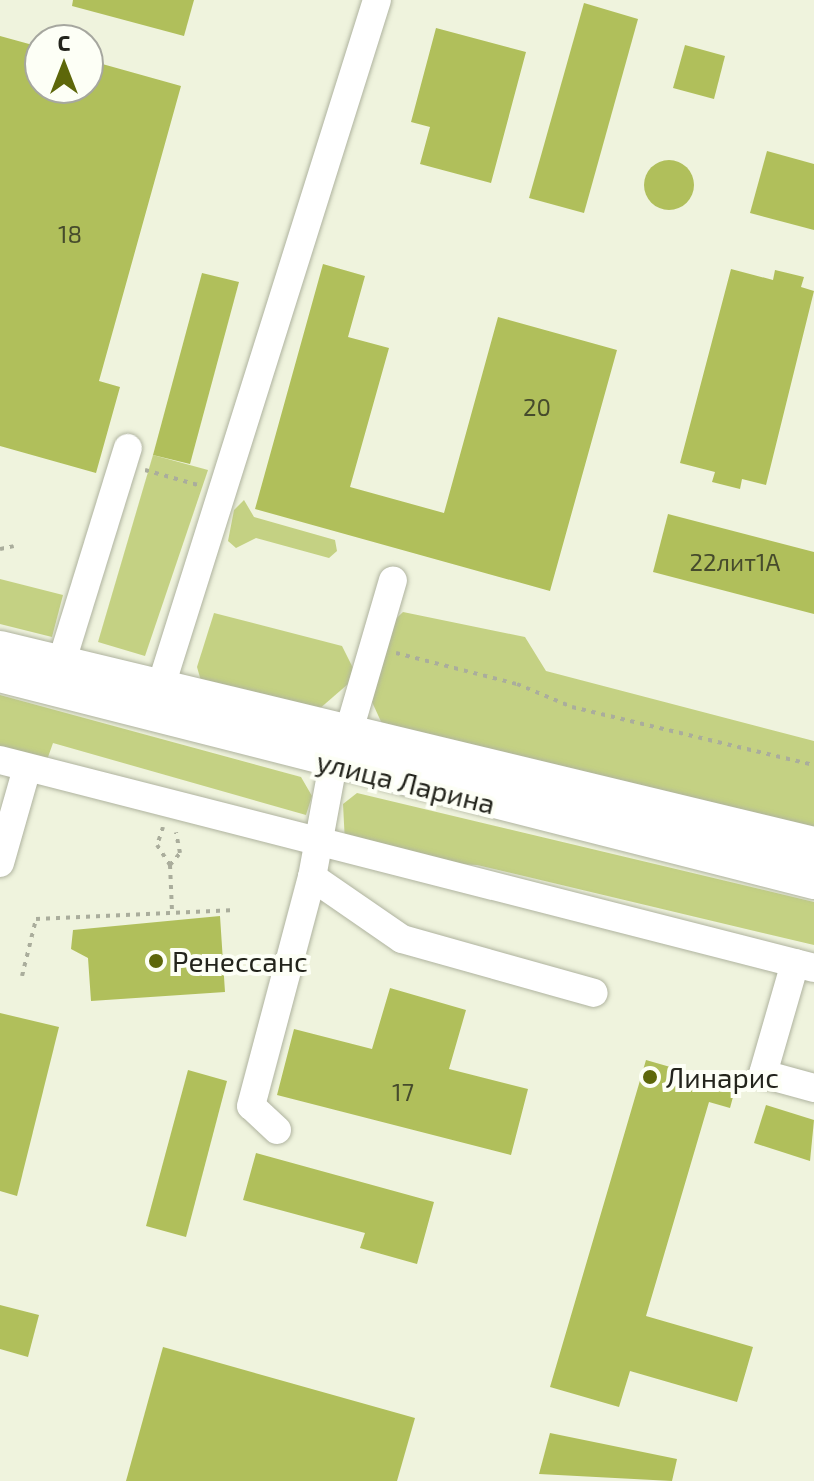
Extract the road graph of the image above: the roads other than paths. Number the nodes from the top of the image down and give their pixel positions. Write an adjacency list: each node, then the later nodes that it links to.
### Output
1 (377, 0): 7 (lane)
2 (126, 456): 5 (lane)
3 (393, 580): 8 (lane)
4 (0, 649): 5 (main road, улица Ларина)
5 (61, 664): 7 (main road, улица Ларина)
6 (0, 674): 8 (main road, улица Ларина)
7 (160, 689): 8 (main road, улица Ларина)
8 (340, 749): 10 (lane); 11 (main road, улица Ларина); 14 (main road, улица Ларина)
9 (14, 764): 10 (lane); 12 (lane)
10 (316, 845): 13 (lane); 15 (lane)
11 (814, 845)
12 (0, 863)
13 (312, 877): 16 (lane); 18 (lane)
14 (814, 881)
15 (805, 965): 17 (lane)
16 (594, 993)
17 (814, 1088)
18 (277, 1130)

